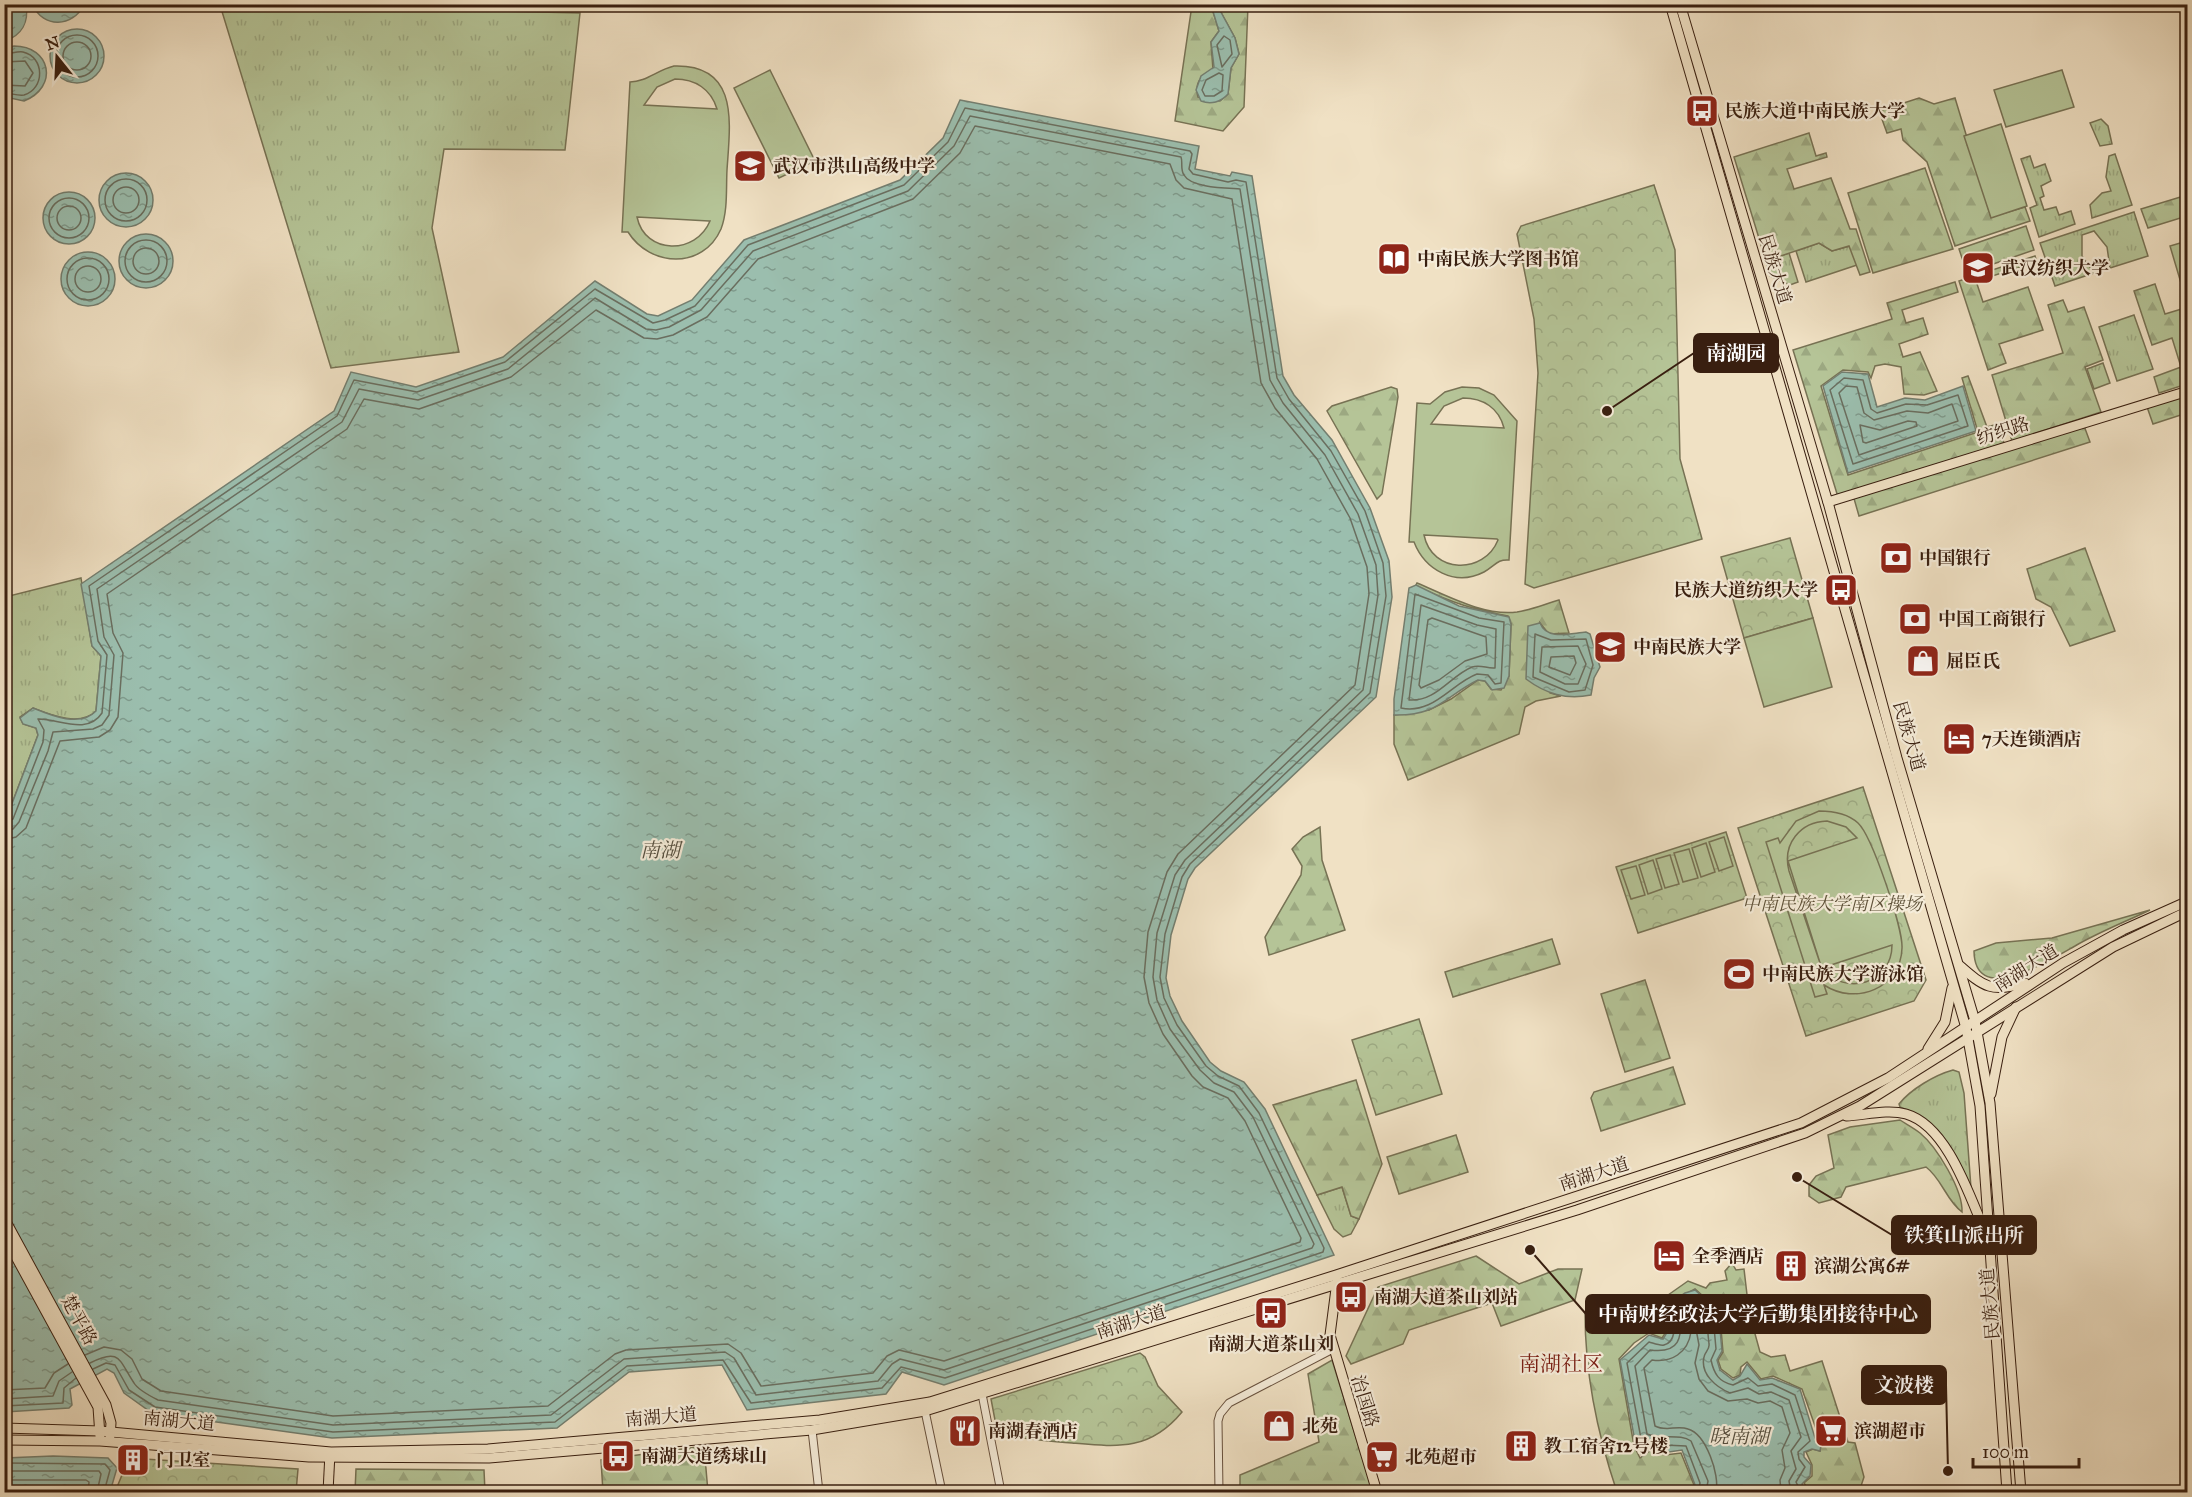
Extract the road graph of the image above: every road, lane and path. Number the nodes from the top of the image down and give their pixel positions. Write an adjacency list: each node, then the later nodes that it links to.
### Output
1 (1670, 4): 9 (main road, 民族大道)
2 (1680, 4): 4 (main road, 民族大道)
3 (2187, 391): 4 (main road, 纺织路)
4 (1828, 502): 7 (main road, 民族大道)
5 (2187, 901): 8 (main road, 南湖大道)
6 (2187, 911): 10 (main road, 南湖大道)
7 (1959, 965): 8 (main road); 11 (main road, 民族大道)
8 (2033, 981): 11 (main road, 南湖大道)
9 (1952, 982): 12 (main road, 民族大道); 15 (main road)
10 (2016, 1007): 13 (main road, 南湖大道); 16 (main road)
11 (1975, 1021): 12 (main road, 南湖大道); 13 (main road, 民族大道)
12 (1966, 1028): 14 (main road, 民族大道); 15 (main road, 南湖大道)
13 (1978, 1032): 14 (main road, 南湖大道); 16 (main road, 民族大道)
14 (1968, 1039): 17 (main road, 南湖大道); 20 (main road, 民族大道)
15 (1924, 1054): 21 (main road, 南湖大道)
16 (1990, 1103): 38 (main road, 民族大道)
17 (1841, 1117): 20 (main road); 21 (main road, 南湖大道)
18 (4, 1218): 23 (main road, 楚平路)
19 (4, 1235): 23 (main road, 楚平路)
20 (1988, 1240): 37 (main road, 民族大道)
21 (1337, 1280): 22 (main road, 治国路); 24 (main road, 南湖大道); 30 (main road, 南湖大道)
22 (1333, 1352): 35 (street); 36 (main road, 治国路)
23 (88, 1379): 28 (main road, 楚平路)
24 (982, 1394): 25 (main road, 南湖大道); 34 (street)
25 (925, 1411): 27 (main road, 南湖大道); 33 (street)
26 (4, 1428): 28 (main road, 南湖大道)
27 (812, 1430): 30 (main road, 南湖大道); 32 (street)
28 (105, 1436): 29 (main road, 南湖大道); 30 (main road, 南湖大道)
29 (4, 1440)
30 (330, 1455): 31 (main road)
31 (328, 1492)
32 (819, 1492)
33 (942, 1492)
34 (1001, 1492)
35 (1219, 1492)
36 (1377, 1492)
37 (2007, 1492)
38 (2021, 1492)

